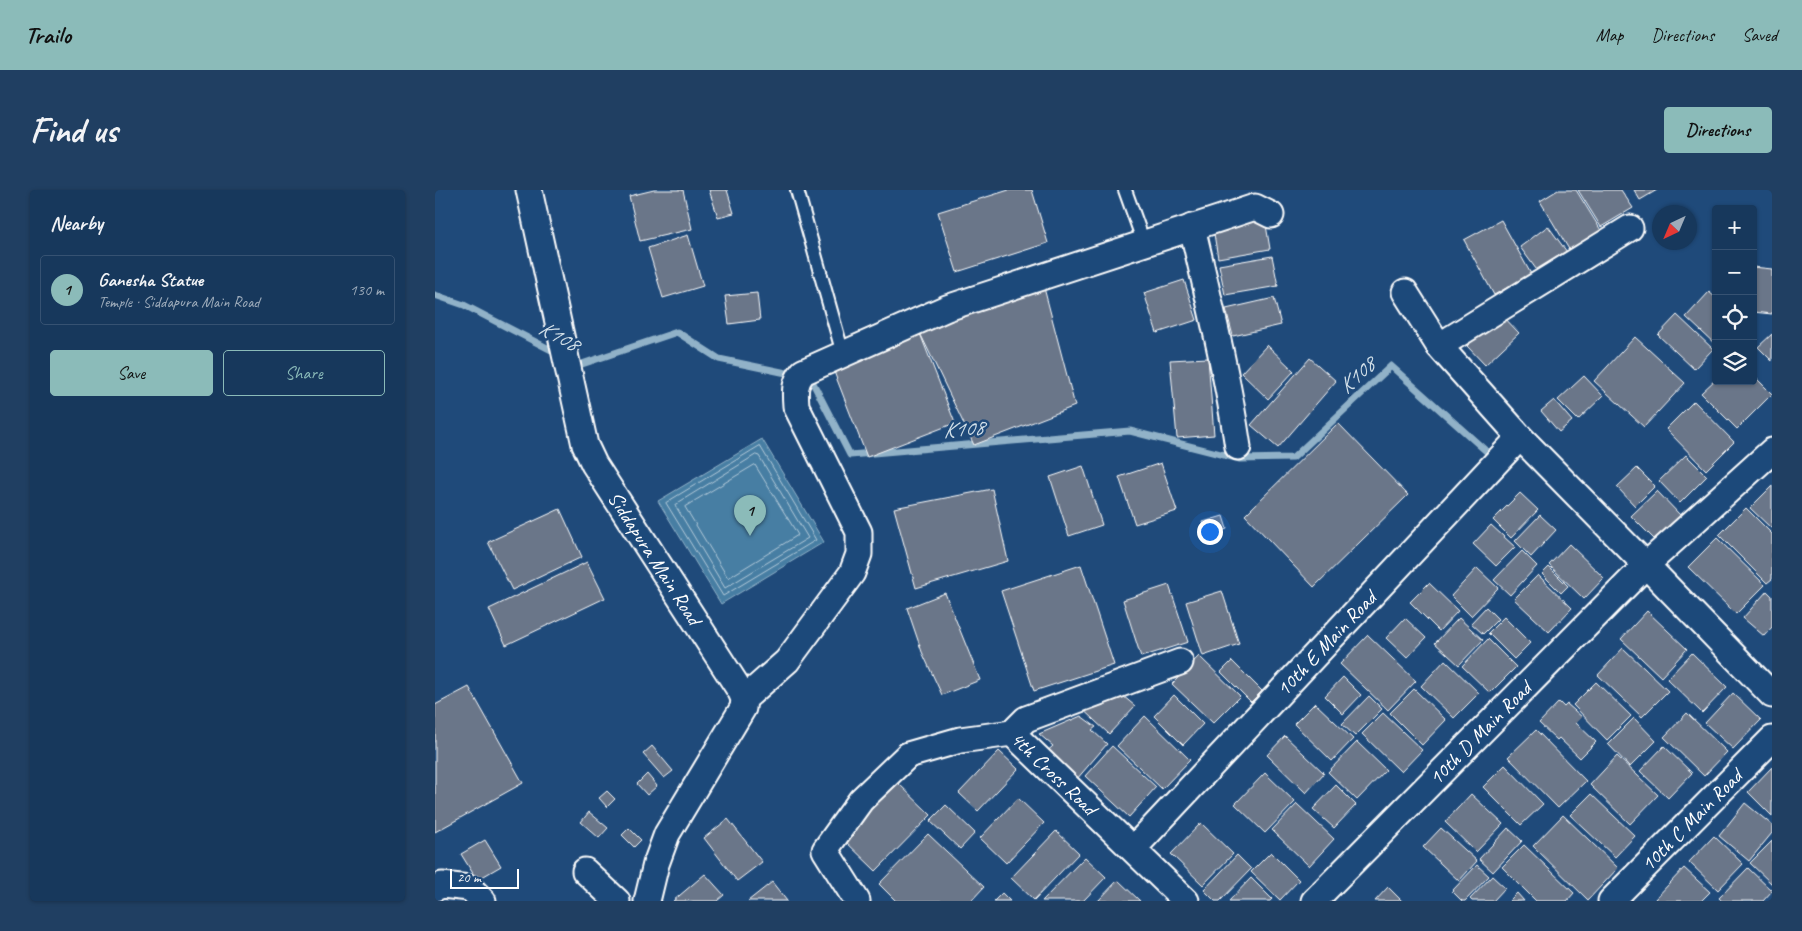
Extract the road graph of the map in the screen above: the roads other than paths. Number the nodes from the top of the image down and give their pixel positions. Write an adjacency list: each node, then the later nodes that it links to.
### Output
1 (529, 190): 17 (street, Siddapura Main Road)
2 (797, 190): 10 (lane)
3 (1125, 190): 7 (lane)
4 (1260, 204): 5 (street)
5 (1192, 227): 7 (street); 12 (street)
6 (1630, 228): 9 (street)
7 (1144, 244): 10 (street)
8 (1405, 292): 9 (street)
9 (1439, 346): 11 (street)
10 (843, 354): 17 (street)
11 (1520, 437): 14 (street); 20 (street, 10th E Main Road)
12 (1238, 446)
13 (1772, 451): 14 (street, 10th D Main Road)
14 (1646, 565): 16 (street); 28 (street, 10th D Main Road)
15 (1180, 662): 18 (street, 4th Cross Road)
16 (1772, 696)
17 (744, 699): 25 (street)
18 (1012, 733): 20 (street, 4th Cross Road); 26 (street)
19 (1772, 740): 29 (street, 10th C Main Road)
20 (1133, 849): 27 (street, 4th Cross Road)
21 (585, 871): 24 (street)
22 (435, 888): 23 (street)
23 (483, 901)
24 (617, 901)
25 (647, 901)
26 (857, 901)
27 (1186, 901)
28 (1314, 901)
29 (1611, 901)

